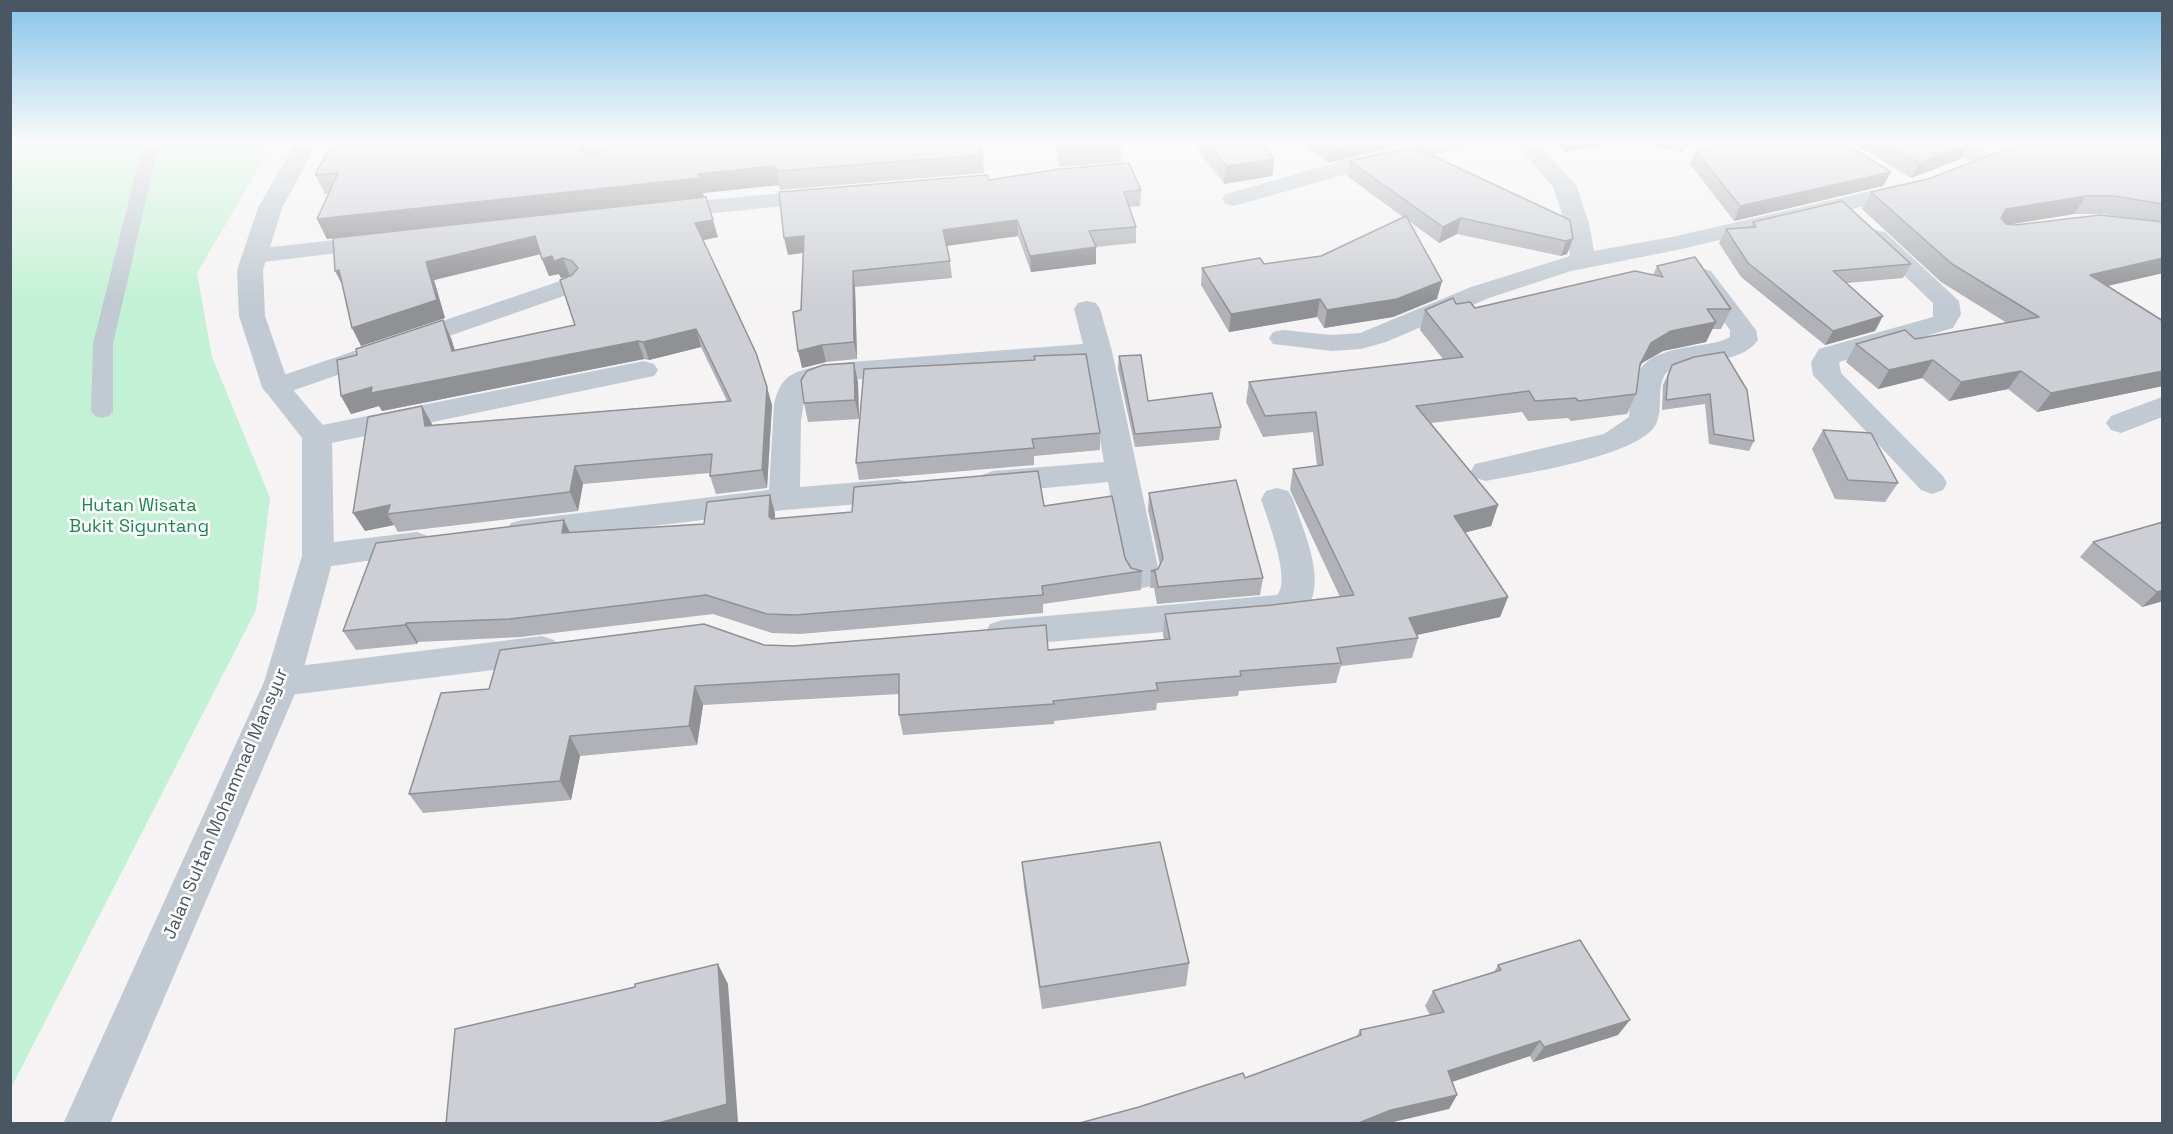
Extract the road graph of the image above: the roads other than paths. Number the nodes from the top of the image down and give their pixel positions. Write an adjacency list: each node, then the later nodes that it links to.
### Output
1 (138, 196): 21 (lane)
2 (277, 196): 12 (street)
3 (833, 196): 9 (street)
4 (1245, 196): 7 (street)
5 (1567, 196): 13 (street)
6 (1876, 196): 8 (street)
7 (1234, 199)
8 (1841, 206): 11 (street); 26 (street)
9 (642, 213)
10 (396, 240): 12 (street)
11 (1677, 243): 13 (street); 25 (street)
12 (255, 256): 19 (street)
13 (1584, 260): 16 (street)
14 (569, 286): 19 (street)
15 (1087, 309): 17 (street)
16 (1283, 338)
17 (1098, 351): 24 (street); 29 (street)
18 (644, 370): 23 (street)
19 (276, 387): 23 (street)
20 (2163, 406): 22 (street)
21 (102, 411)
22 (2121, 423)
23 (317, 436): 33 (street, Jalan Sultan Mohammad Mansyur)
24 (1121, 471): 27 (street); 34 (street)
25 (1486, 471)
26 (1932, 483)
27 (969, 484)
28 (922, 488): 29 (street)
29 (785, 499): 31 (street)
30 (1277, 500): 35 (street)
31 (492, 535)
32 (445, 540): 33 (street)
33 (318, 556): 37 (street, Jalan Sultan Mohammad Mansyur)
34 (1143, 576)
35 (975, 635)
36 (573, 646): 37 (street)
37 (282, 682): 38 (street, Jalan Sultan Mohammad Mansyur)
38 (86, 1124)

